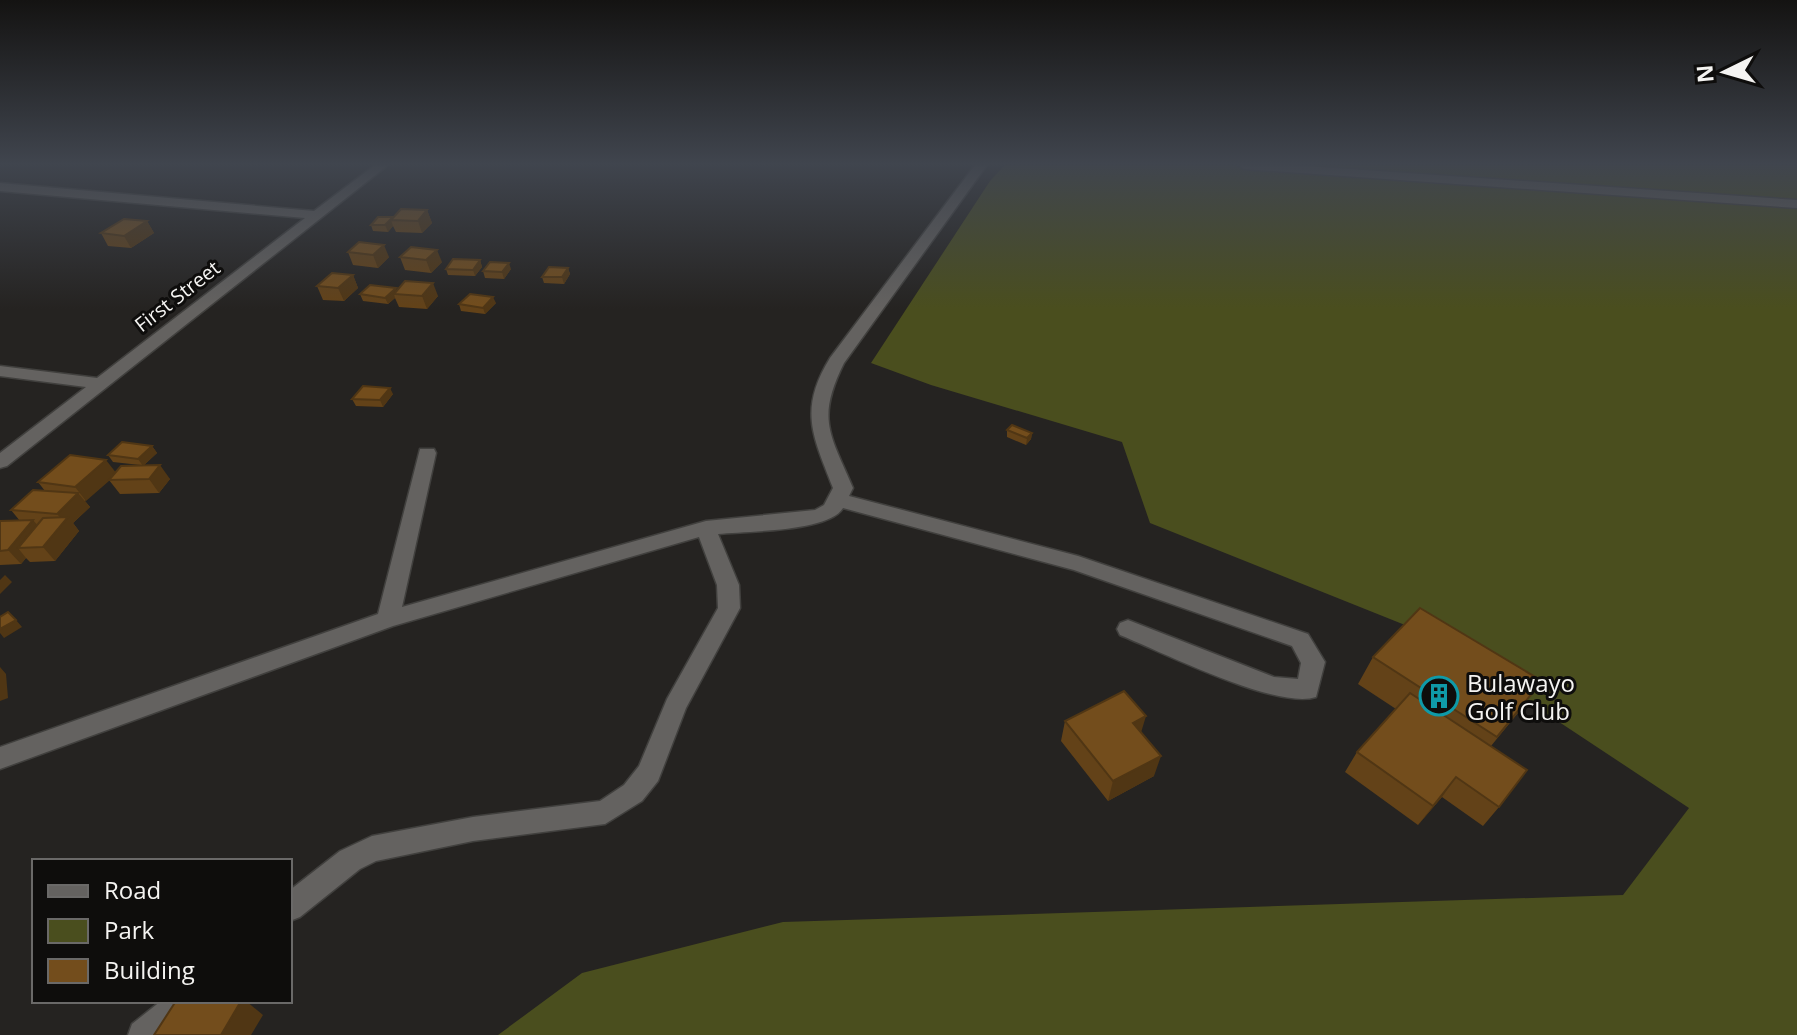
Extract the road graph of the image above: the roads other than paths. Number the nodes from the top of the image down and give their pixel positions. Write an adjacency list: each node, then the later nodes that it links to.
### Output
1 (296, 213): 3 (street)
2 (945, 213): 8 (street)
3 (315, 215): 5 (street, First Street)
4 (0, 371): 5 (street)
5 (99, 383): 7 (street, First Street)
6 (427, 453): 10 (street)
7 (0, 462)
8 (839, 500): 9 (street); 11 (street)
9 (706, 528): 10 (street); 13 (street)
10 (388, 619): 12 (street)
11 (1128, 629)
12 (0, 758)
13 (292, 905)
14 (183, 1003): 15 (street)
15 (143, 1035)

